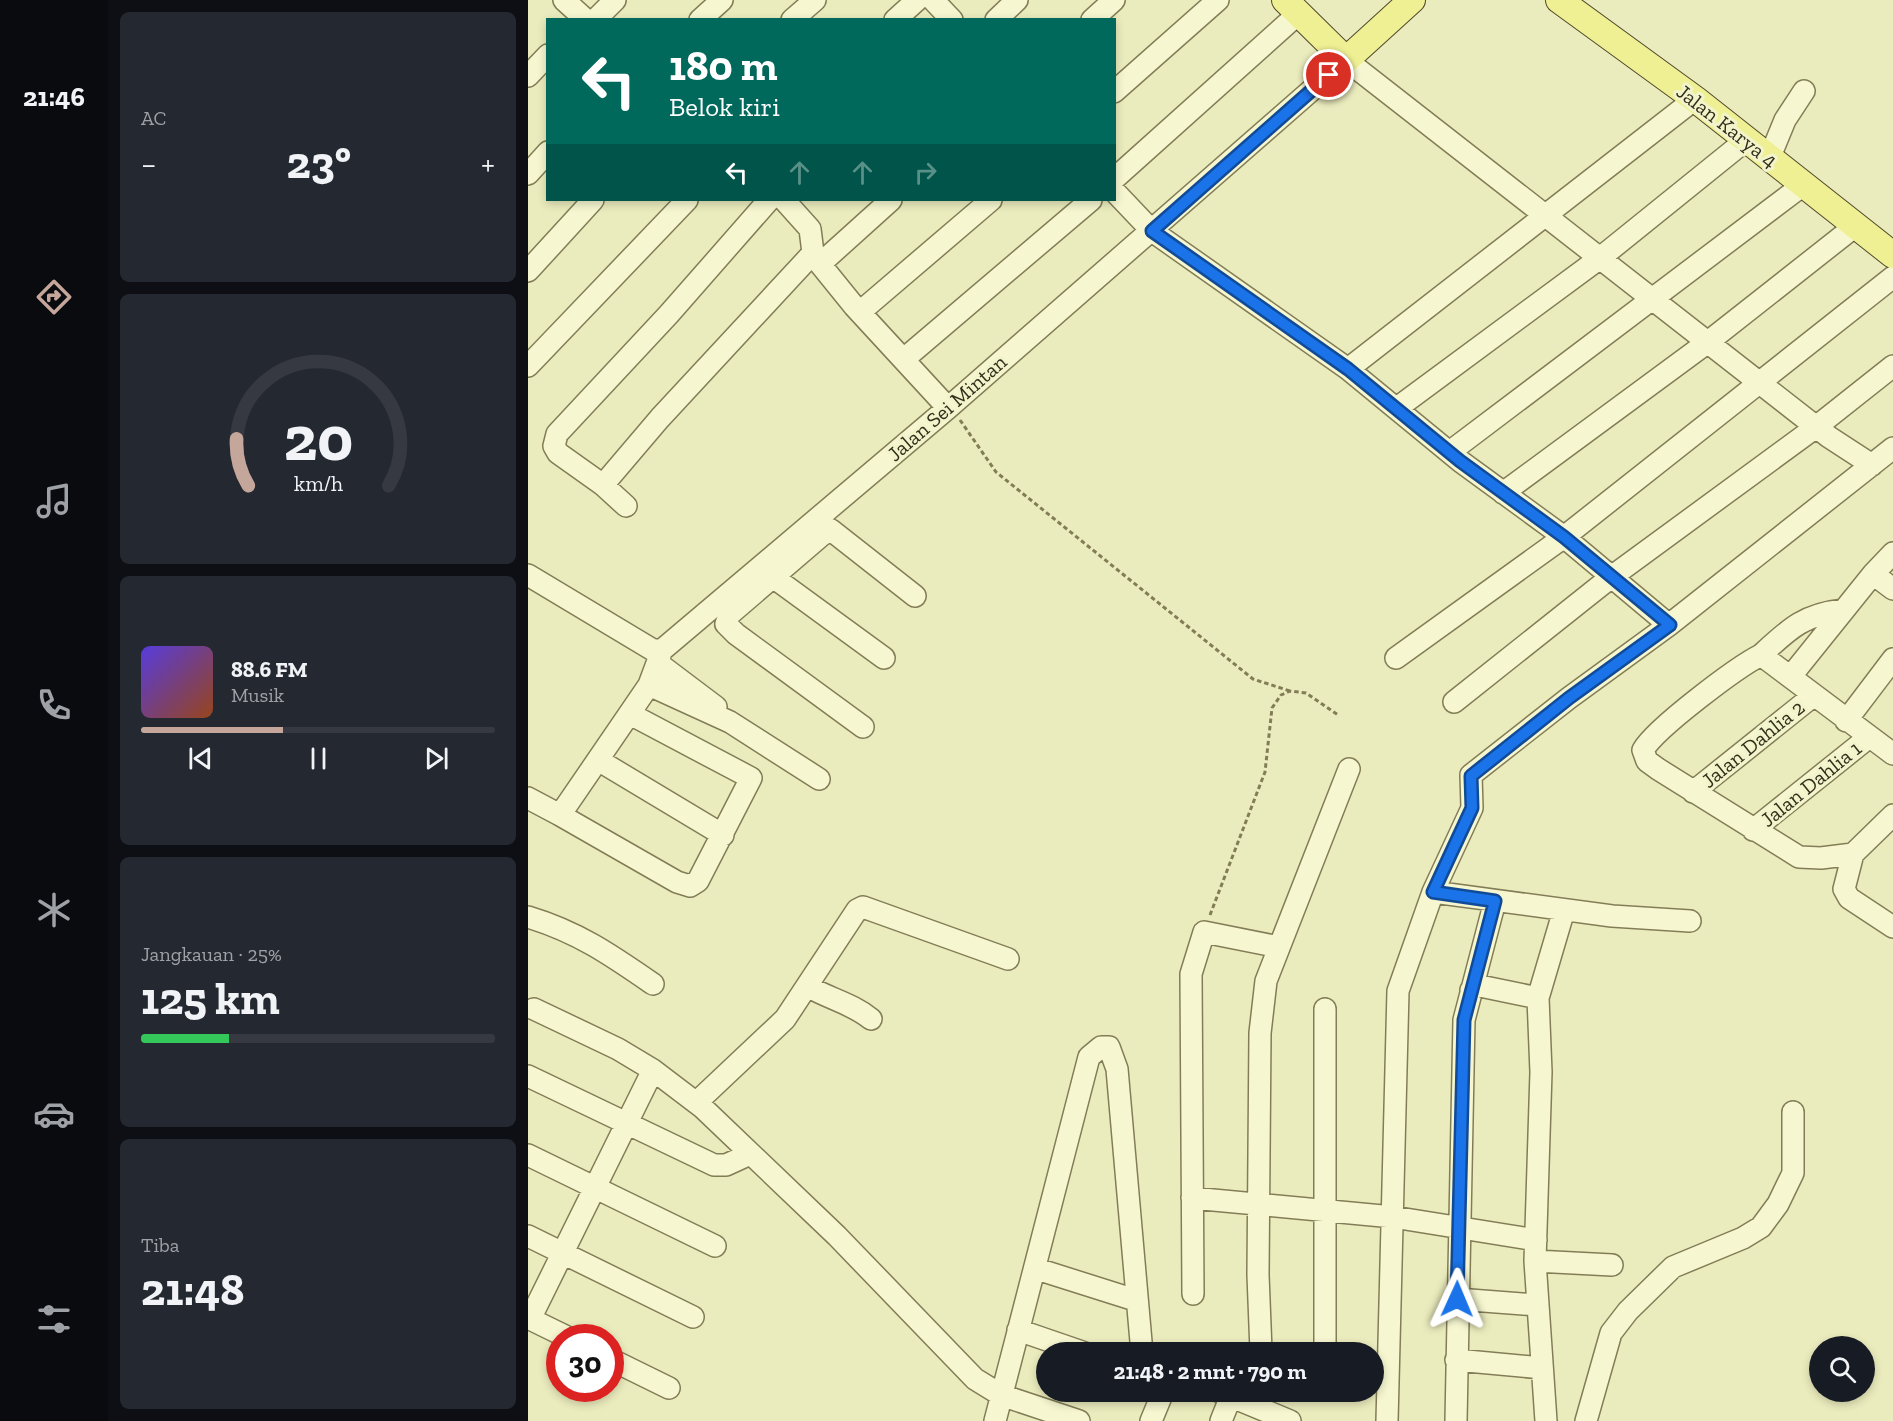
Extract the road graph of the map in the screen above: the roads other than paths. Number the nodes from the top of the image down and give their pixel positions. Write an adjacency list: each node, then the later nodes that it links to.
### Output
1 (564, 0): 13 (street)
2 (615, 0): 14 (street)
3 (722, 0): 15 (street)
4 (814, 0): 16 (street)
5 (917, 0): 17 (street)
6 (933, 0): 18 (street)
7 (1017, 0): 19 (street)
8 (1114, 0): 20 (street)
9 (1218, 0): 24 (street)
10 (1412, 0): 22 (main road)
11 (1558, 0): 26 (main road, Jalan Karya 4)
12 (1291, 7): 22 (main road); 31 (street)
13 (584, 18)
14 (587, 18)
15 (702, 18)
16 (794, 18)
17 (897, 18)
18 (950, 18)
19 (998, 18)
20 (1094, 18)
21 (546, 57): 23 (street)
22 (1346, 60): 41 (street); 43 (street, Jalan Sei Mintan)
23 (528, 76)
24 (1116, 90)
25 (1804, 91): 29 (street)
26 (1695, 99): 27 (main road, Jalan Karya 4); 41 (street)
27 (1745, 141): 29 (main road, Jalan Karya 4); 46 (street)
28 (546, 154): 30 (street)
29 (1769, 159): 32 (main road, Jalan Karya 4)
30 (528, 174)
31 (1116, 177)
32 (1803, 185): 42 (main road, Jalan Karya 4); 49 (street)
33 (1116, 193): 43 (street)
34 (592, 201): 47 (street)
35 (686, 201): 53 (street)
36 (768, 201): 63 (street)
37 (785, 201): 45 (street)
38 (890, 201): 45 (street)
39 (990, 201): 50 (street)
40 (1090, 201): 52 (street)
41 (1546, 216): 46 (street); 55 (street)
42 (1854, 227): 44 (main road, Jalan Karya 4); 51 (street)
43 (1152, 231): 55 (street); 57 (street, Jalan Sei Mintan)
44 (1893, 255)
45 (816, 258): 50 (street); 63 (street)
46 (1600, 258): 49 (street); 58 (street)
47 (528, 272)
48 (1893, 277): 56 (street)
49 (1654, 300): 51 (street); 61 (street)
50 (860, 312): 52 (street)
51 (1708, 342): 56 (street); 64 (street)
52 (904, 359): 57 (street)
53 (528, 366)
54 (1893, 366): 59 (street)
55 (1348, 369): 58 (street)
56 (1761, 384): 59 (street); 66 (street)
57 (948, 408): 68 (street, Jalan Sei Mintan)
58 (1396, 408): 61 (street)
59 (1816, 427): 62 (street); 71 (street)
60 (1893, 448): 62 (street)
61 (1450, 451): 64 (street)
62 (1872, 465): 75 (street)
63 (603, 485): 65 (street)
64 (1503, 493): 66 (street)
65 (626, 506)
66 (1564, 537): 71 (street); 79 (street)
67 (1893, 553): 69 (street)
68 (769, 571): 73 (street); 77 (street, Jalan Sei Mintan); 78 (street); 88 (street)
69 (1873, 574): 72 (street); 74 (street)
70 (528, 575): 77 (street)
71 (1610, 578): 75 (street); 84 (street)
72 (1893, 589)
73 (915, 596)
74 (1844, 610): 76 (street); 81 (street)
75 (1670, 625): 103 (street)
76 (1761, 655): 81 (street); 96 (street)
77 (661, 657): 82 (street); 87 (street)
78 (884, 657)
79 (1396, 658)
80 (1889, 671): 86 (street)
81 (1791, 676): 83 (street)
82 (649, 685): 85 (street); 87 (street)
83 (1813, 696): 86 (street); 96 (street, Jalan Dahlia 2)
84 (1454, 702)
85 (630, 714): 92 (street); 94 (street)
86 (1846, 721): 89 (street)
87 (730, 722): 90 (street)
88 (862, 727)
89 (1868, 738): 91 (street); 100 (street, Jalan Dahlia 1)
90 (768, 746): 94 (street); 95 (street)
91 (1893, 754)
92 (598, 760): 98 (street); 101 (street)
93 (1349, 769): 109 (street)
94 (751, 778): 101 (street)
95 (819, 779)
96 (1693, 792): 100 (street)
97 (528, 798): 98 (street)
98 (560, 815): 101 (street)
99 (1893, 815): 102 (street)
100 (1754, 830): 102 (street)
101 (723, 836)
102 (1853, 854): 108 (street)
103 (1433, 892): 104 (street); 129 (street)
104 (1495, 901): 105 (street); 113 (street)
105 (1564, 910): 107 (street); 114 (street)
106 (528, 917): 111 (street)
107 (1690, 921)
108 (1893, 927)
109 (1279, 947): 126 (street); 127 (street)
110 (1008, 959): 112 (street)
111 (653, 984)
112 (809, 987): 117 (street); 120 (street)
113 (1471, 990): 114 (street); 130 (street)
114 (1538, 998): 132 (street)
115 (534, 1009): 118 (street)
116 (1325, 1009): 128 (street)
117 (871, 1019)
118 (653, 1070): 120 (street); 122 (street)
119 (528, 1076): 122 (street)
120 (697, 1102): 123 (street)
121 (1793, 1112): 166 (street)
122 (627, 1123): 123 (street); 125 (street)
123 (750, 1154): 154 (street)
124 (528, 1155): 125 (street)
125 (596, 1186): 133 (street); 134 (street)
126 (1192, 1198): 127 (street); 138 (street)
127 (1258, 1206): 128 (street); 148 (street)
128 (1325, 1212): 129 (street); 149 (street)
129 (1393, 1217): 130 (street); 163 (street)
130 (1458, 1228): 132 (street); 140 (street)
131 (528, 1236): 134 (street)
132 (1536, 1239): 135 (street)
133 (716, 1246)
134 (563, 1252): 142 (street); 143 (street)
135 (1535, 1261): 136 (street); 141 (street)
136 (1612, 1265)
137 (1036, 1269): 139 (street); 139 (street); 145 (street)
138 (1193, 1294)
139 (1135, 1299): 147 (street)
140 (1457, 1299): 141 (street); 150 (street)
141 (1536, 1305): 152 (street)
142 (693, 1317)
143 (529, 1318): 144 (street)
144 (546, 1326)
145 (1018, 1330): 146 (street); 154 (street)
146 (1052, 1342)
147 (1141, 1342)
148 (1261, 1342)
149 (1325, 1342)
150 (1456, 1360): 152 (street); 164 (street)
151 (624, 1366): 153 (street)
152 (1542, 1368): 165 (street)
153 (669, 1388)
154 (1001, 1395): 158 (street); 159 (street)
155 (1159, 1402): 160 (street)
156 (1225, 1402): 161 (street)
157 (1245, 1402): 162 (street)
158 (995, 1421)
159 (1078, 1421)
160 (1151, 1421)
161 (1221, 1421)
162 (1290, 1421)
163 (1388, 1421)
164 (1456, 1421)
165 (1546, 1421)
166 (1586, 1421)

